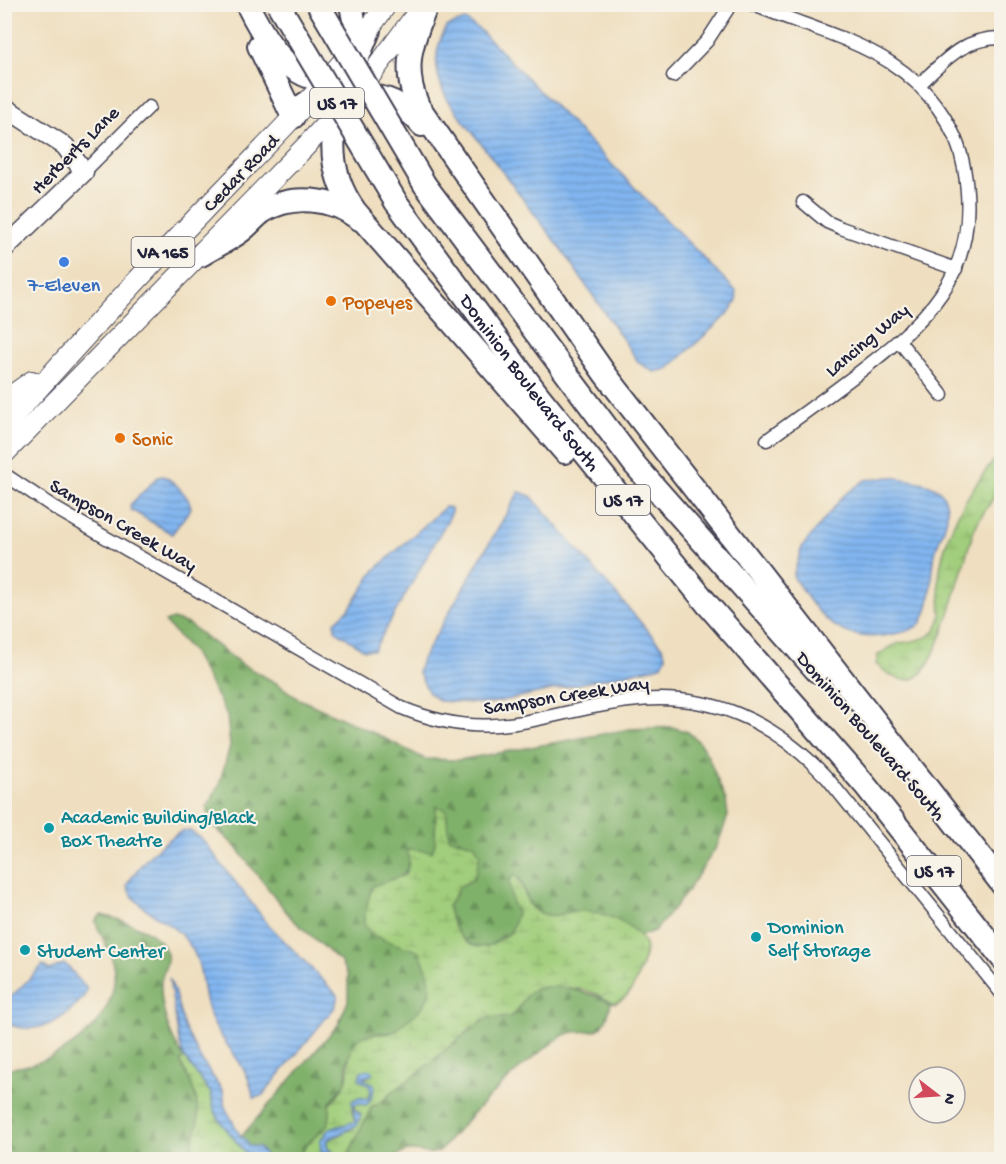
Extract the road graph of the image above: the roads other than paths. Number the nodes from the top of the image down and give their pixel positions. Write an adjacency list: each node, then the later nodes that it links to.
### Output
1 (238, 4): 18 (highway)
2 (247, 4): 15 (highway)
3 (278, 4): 35 (highway, Dominion Boulevard South / US 17, bridge)
4 (318, 4): 36 (highway, Dominion Boulevard South / US 17, bridge)
5 (351, 4): 12 (highway)
6 (387, 4): 10 (main road)
7 (425, 4): 15 (main road); 21 (highway)
8 (731, 4): 13 (street)
9 (752, 4): 14 (street, Lancing Way)
10 (369, 30): 12 (main road); 15 (highway)
11 (1002, 38): 14 (street)
12 (354, 48): 15 (highway)
13 (673, 76)
14 (919, 85): 26 (street, Lancing Way)
15 (344, 90): 18 (highway); 19 (highway); 21 (highway); 23 (highway)
16 (4, 107): 20 (street)
17 (149, 107): 20 (street, Herberts Lane)
18 (299, 110): 28 (main road, Cedar Road / VA 165)
19 (321, 131): 25 (main road, Cedar Road / VA 165)
20 (84, 172): 24 (street, Herberts Lane)
21 (462, 172): 36 (highway)
22 (803, 202): 26 (street)
23 (372, 229): 25 (highway); 35 (highway)
24 (4, 249)
25 (201, 255): 33 (main road, Cedar Road / VA 165)
26 (956, 269): 27 (street, Lancing Way)
27 (899, 340): 29 (street); 32 (street, Lancing Way)
28 (74, 347): 30 (main road); 31 (main road, Cedar Road / VA 165)
29 (942, 395)
30 (4, 401)
31 (4, 427)
32 (767, 440)
33 (4, 454)
34 (4, 474): 39 (street, Sampson Creek Way)
35 (708, 605): 38 (highway, Dominion Boulevard South / US 17)
36 (899, 757): 37 (highway, Dominion Boulevard South / US 17)
37 (1002, 885)
38 (1002, 958)
39 (1002, 994)

